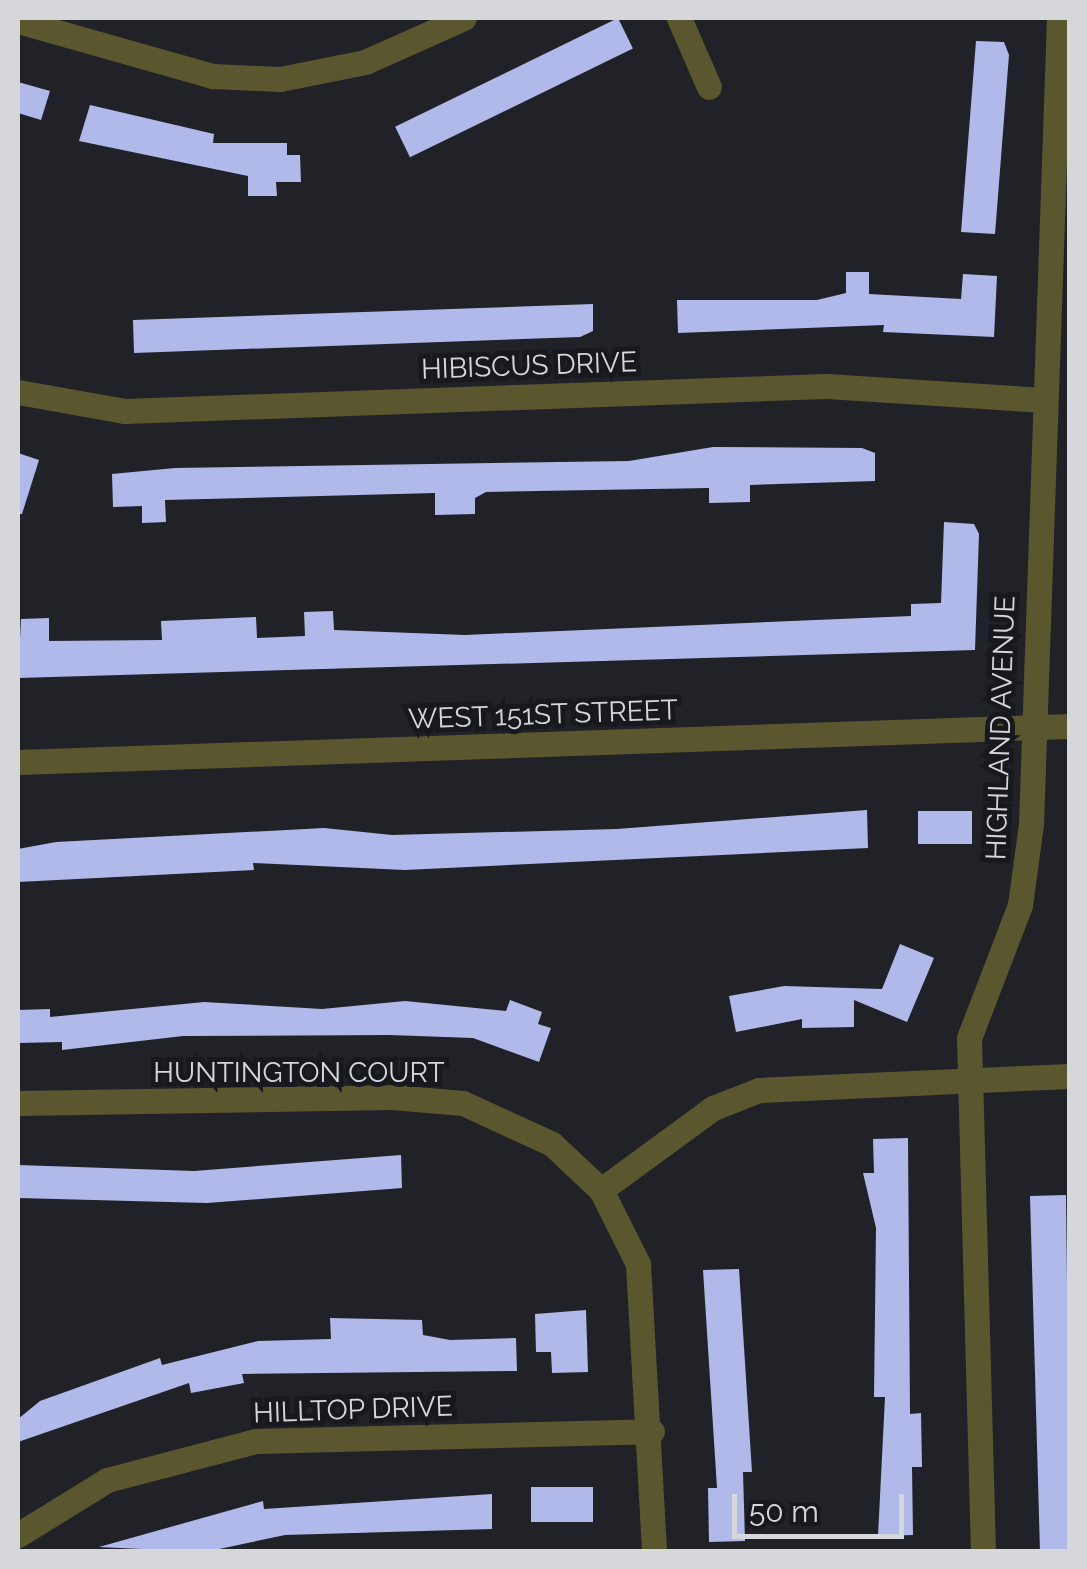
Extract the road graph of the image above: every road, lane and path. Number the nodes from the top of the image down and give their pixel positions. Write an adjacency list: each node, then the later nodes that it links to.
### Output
1 (464, 18): 4 (street)
2 (679, 18): 5 (street)
3 (1059, 18): 7 (street, HIGHLAND AVENUE)
4 (18, 21)
5 (708, 87)
6 (18, 392): 7 (street, HIBISCUS DRIVE)
7 (1045, 400): 9 (street, HIGHLAND AVENUE)
8 (1070, 726): 9 (street, WEST 151ST STREET)
9 (1031, 728): 10 (street, WEST 151ST STREET); 12 (street, HIGHLAND AVENUE)
10 (18, 762)
11 (1070, 1076): 12 (street)
12 (968, 1081): 14 (street); 18 (street, HIGHLAND AVENUE)
13 (18, 1103): 14 (street, HUNTINGTON COURT)
14 (600, 1190): 15 (street, HUNTINGTON COURT)
15 (652, 1431): 16 (street, HILLTOP DRIVE); 17 (street, HUNTINGTON COURT)
16 (18, 1535)
17 (654, 1552)
18 (983, 1552)

